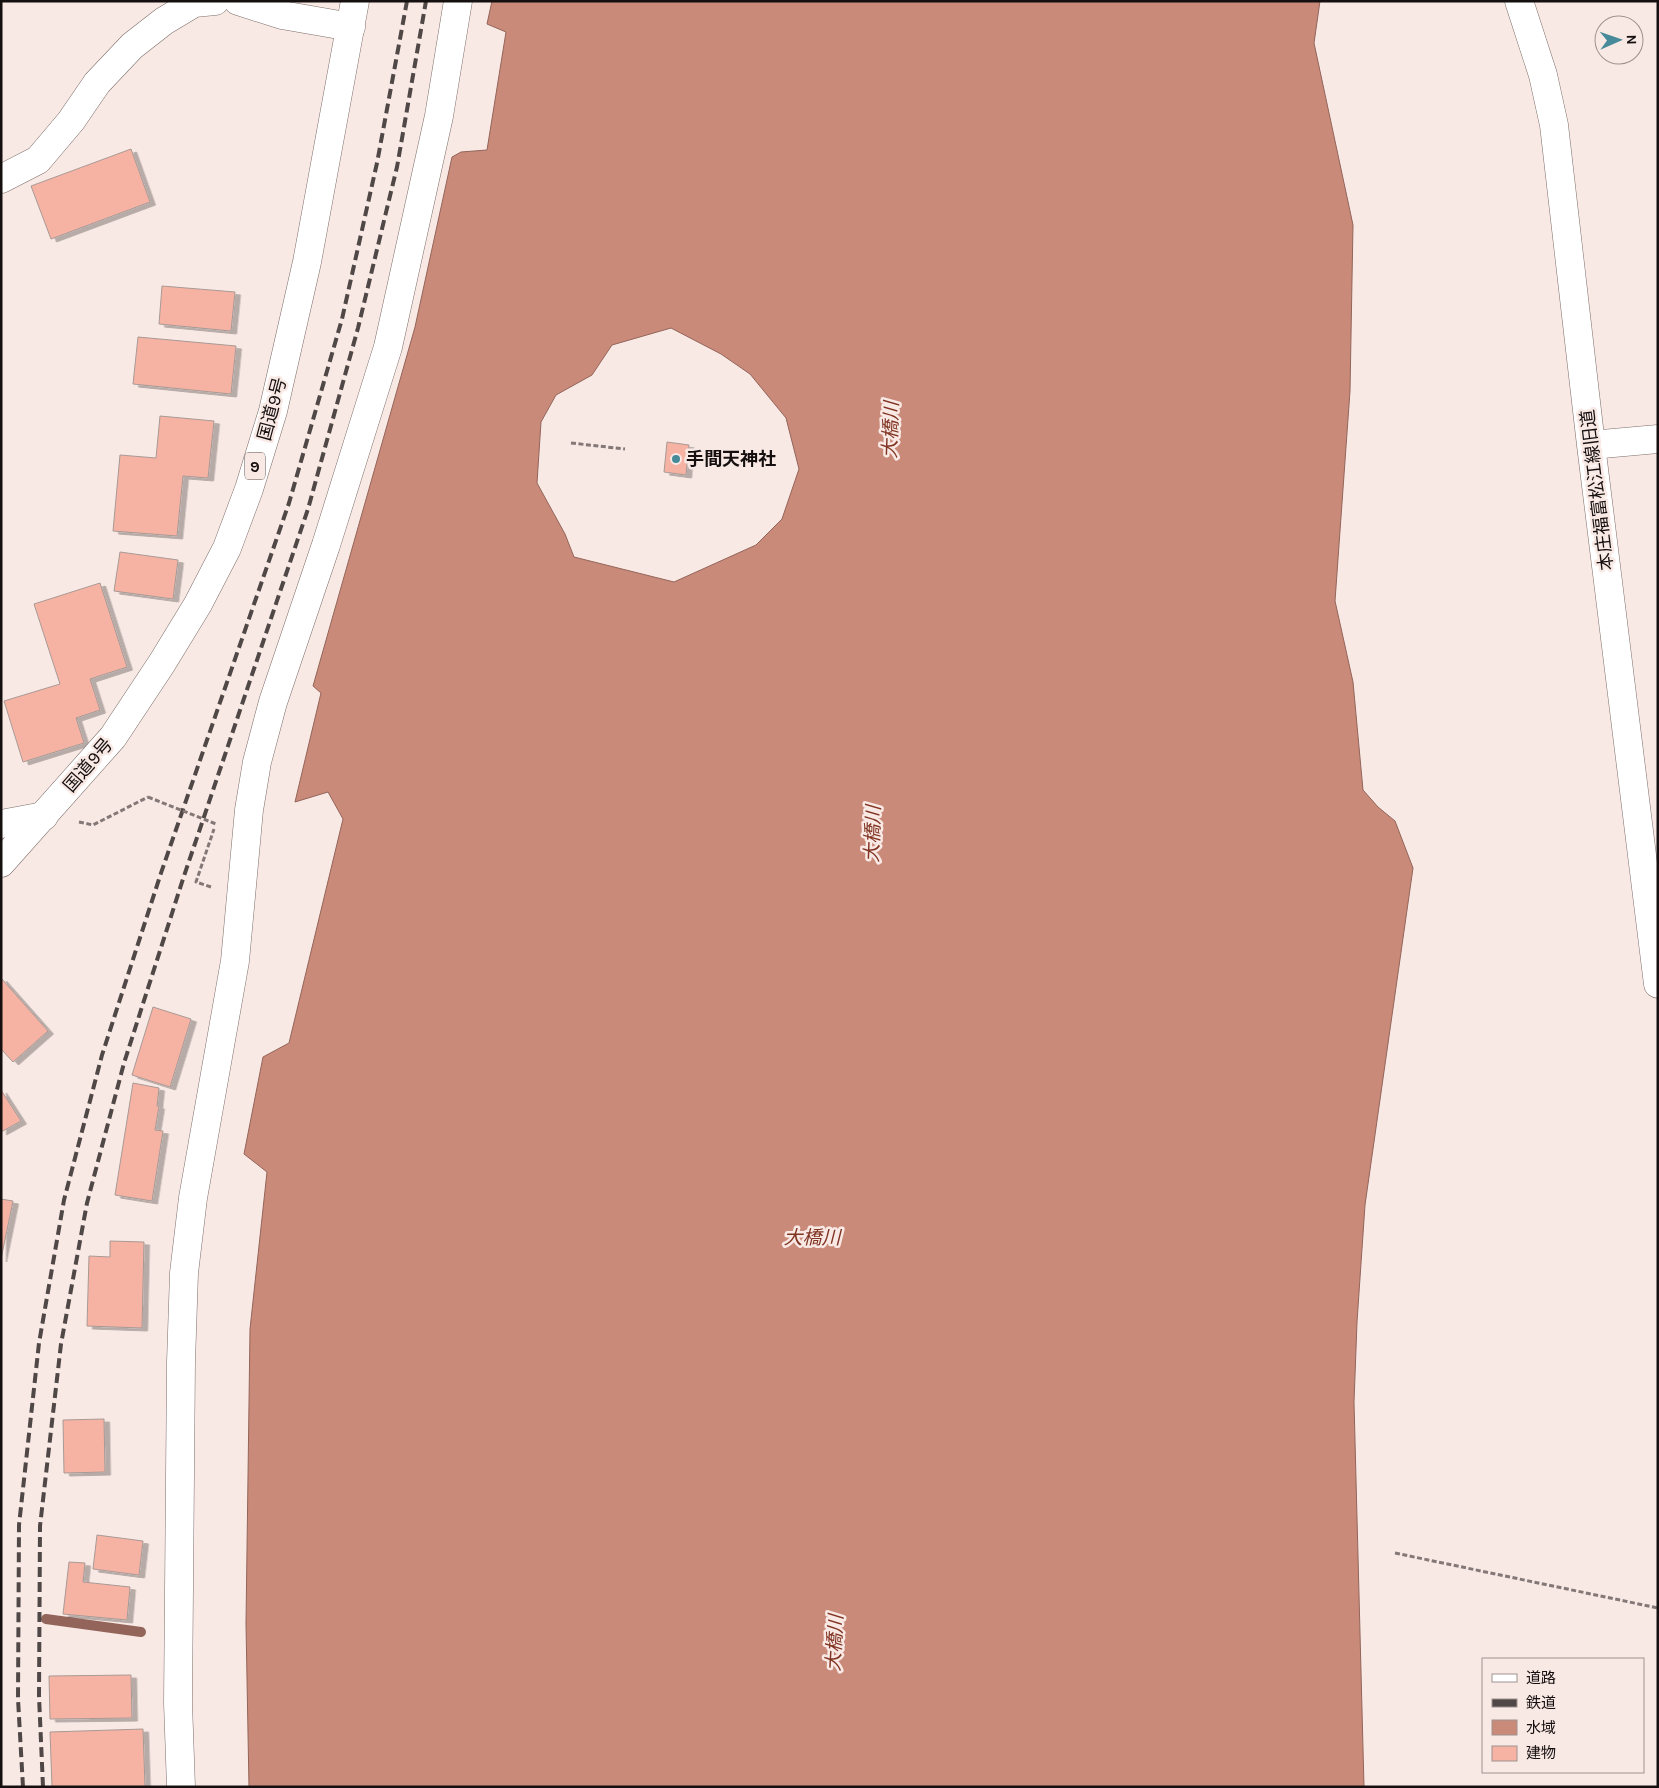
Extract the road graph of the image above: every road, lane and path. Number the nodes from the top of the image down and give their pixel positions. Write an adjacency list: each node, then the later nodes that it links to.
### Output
1 (215, 1): 6 (main road)
2 (238, 1): 5 (main road)
3 (458, 1): 19 (main road)
4 (1518, 1): 9 (main road, 本庄福富松江線旧道)
5 (353, 14): 11 (main road, 国道9号 / 9)
6 (1, 179)
7 (1658, 439): 9 (main road)
8 (571, 443): 10 (path)
9 (1592, 445): 16 (main road, 本庄福富松江線旧道)
10 (625, 449)
11 (44, 816): 12 (main road); 14 (main road, 国道9号 / 9)
12 (1, 824)
13 (93, 825): 15 (path, bridge)
14 (1, 863)
15 (196, 882)
16 (1658, 984)
17 (1395, 1553): 18 (path)
18 (1658, 1608)
19 (181, 1787)

